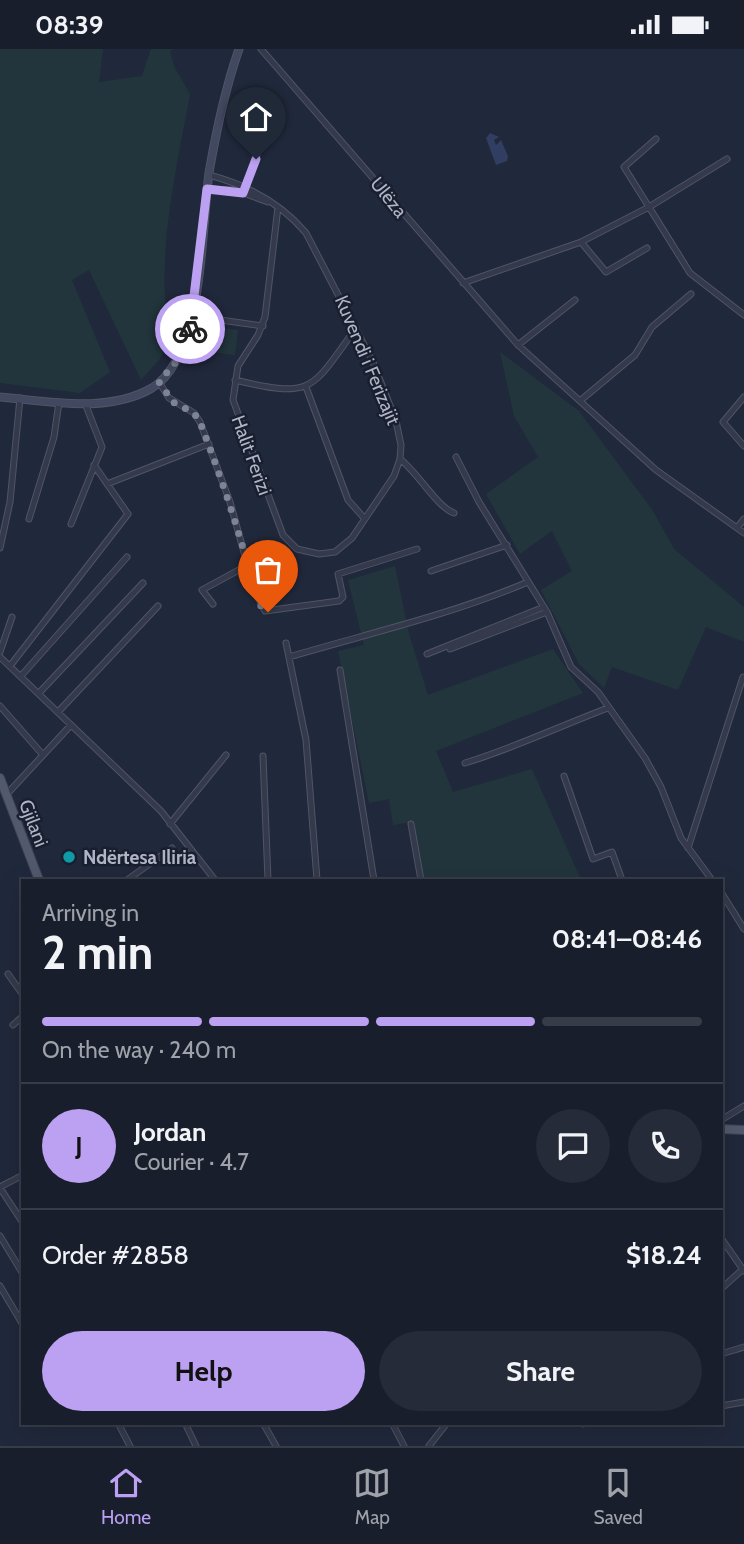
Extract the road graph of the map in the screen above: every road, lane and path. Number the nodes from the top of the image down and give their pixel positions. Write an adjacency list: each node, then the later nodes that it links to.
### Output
1 (239, 49): 6 (street)
2 (261, 49): 13 (street, Ulëza)
3 (261, 136): 8 (street)
4 (656, 139): 10 (street)
5 (727, 159): 10 (street)
6 (209, 175): 7 (street); 8 (street)
7 (207, 189): 8 (street); 17 (street)
8 (244, 189): 9 (street)
9 (276, 206): 18 (street, Halit Ferizi); 19 (street, Kuvendi i Ferizajit)
10 (649, 207): 11 (street); 16 (street)
11 (581, 242): 12 (street); 13 (street)
12 (646, 248)
13 (463, 283): 20 (street, Ulëza)
14 (691, 294): 27 (street)
15 (575, 300): 20 (street)
16 (744, 315)
17 (192, 316): 18 (street); 22 (street)
18 (263, 325): 21 (street, Halit Ferizi)
19 (356, 328): 23 (street); 35 (street, Kuvendi i Ferizajit)
20 (518, 345): 27 (street, Ulëza)
21 (235, 380): 23 (street); 40 (street, Halit Ferizi)
22 (159, 382): 29 (street); 32 (street)
23 (306, 387): 40 (street)
24 (0, 397): 26 (street)
25 (744, 397): 31 (street)
26 (20, 398): 28 (street); 46 (street)
27 (581, 400): 43 (street, Ulëza)
28 (59, 402): 29 (street); 39 (street)
29 (85, 403): 36 (street)
30 (744, 432): 31 (street)
31 (737, 440): 33 (street)
32 (209, 444): 37 (street); 49 (street)
33 (744, 446)
34 (456, 457): 45 (street)
35 (400, 459): 38 (street); 40 (street, Halit Ferizi)
36 (94, 465): 37 (street); 42 (street)
37 (107, 484): 62 (street)
38 (454, 513)
39 (29, 519)
40 (365, 519)
41 (744, 519): 43 (street)
42 (71, 524)
43 (737, 528): 44 (street, Ulëza)
44 (744, 533)
45 (507, 545): 50 (street); 51 (street)
46 (0, 548)
47 (417, 549): 49 (street)
48 (127, 557): 64 (street)
49 (248, 565): 53 (street)
50 (431, 571)
51 (528, 582): 55 (street); 61 (street)
52 (143, 583): 66 (street)
53 (213, 604)
54 (158, 607): 69 (street)
55 (545, 610): 58 (street); 60 (street); 68 (street)
56 (12, 617): 59 (street)
57 (286, 643): 61 (street)
58 (450, 649)
59 (0, 654): 62 (street)
60 (427, 654)
61 (289, 657): 86 (street)
62 (10, 666): 64 (street)
63 (340, 670): 87 (street)
64 (21, 676): 66 (street)
65 (743, 677): 81 (street)
66 (39, 694): 69 (street)
67 (0, 706): 71 (street)
68 (608, 708): 74 (street); 81 (street)
69 (58, 712): 70 (street)
70 (71, 725): 71 (street); 78 (street)
71 (43, 755): 77 (street)
72 (226, 755): 78 (street)
73 (263, 756): 85 (street)
74 (465, 763)
75 (564, 776): 89 (street)
76 (0, 778): 77 (main road, Gjilani)
77 (6, 794): 82 (main road, Gjilani)
78 (170, 824): 84 (street)
79 (411, 824): 88 (street)
80 (172, 848): 83 (street)
81 (688, 848): 90 (street)
82 (39, 879)
83 (128, 879)
84 (214, 879)
85 (268, 879)
86 (317, 879)
87 (374, 879)
88 (421, 879)
89 (622, 879)
90 (711, 879)
91 (723, 896): 92 (street)
92 (744, 929)
93 (8, 974): 94 (street)
94 (21, 992)
95 (21, 1018): 96 (street)
96 (13, 1025)
97 (744, 1105): 98 (street)
98 (723, 1119)
99 (723, 1129): 100 (main road)
100 (744, 1130)
101 (21, 1176): 102 (street)
102 (0, 1188): 103 (street)
103 (21, 1220)
104 (0, 1236): 107 (street)
105 (723, 1241): 106 (street)
106 (743, 1270): 109 (street)
107 (21, 1271)
108 (0, 1286): 110 (street)
109 (723, 1287)
110 (21, 1322)
111 (744, 1347): 112 (street)
112 (723, 1354)
113 (744, 1402): 114 (street)
114 (723, 1406)
115 (119, 1425): 120 (street)
116 (186, 1425): 121 (street)
117 (264, 1425): 122 (street)
118 (393, 1425): 123 (street)
119 (445, 1425): 124 (street)
120 (130, 1446)
121 (196, 1446)
122 (276, 1446)
123 (404, 1446)
124 (429, 1446)

